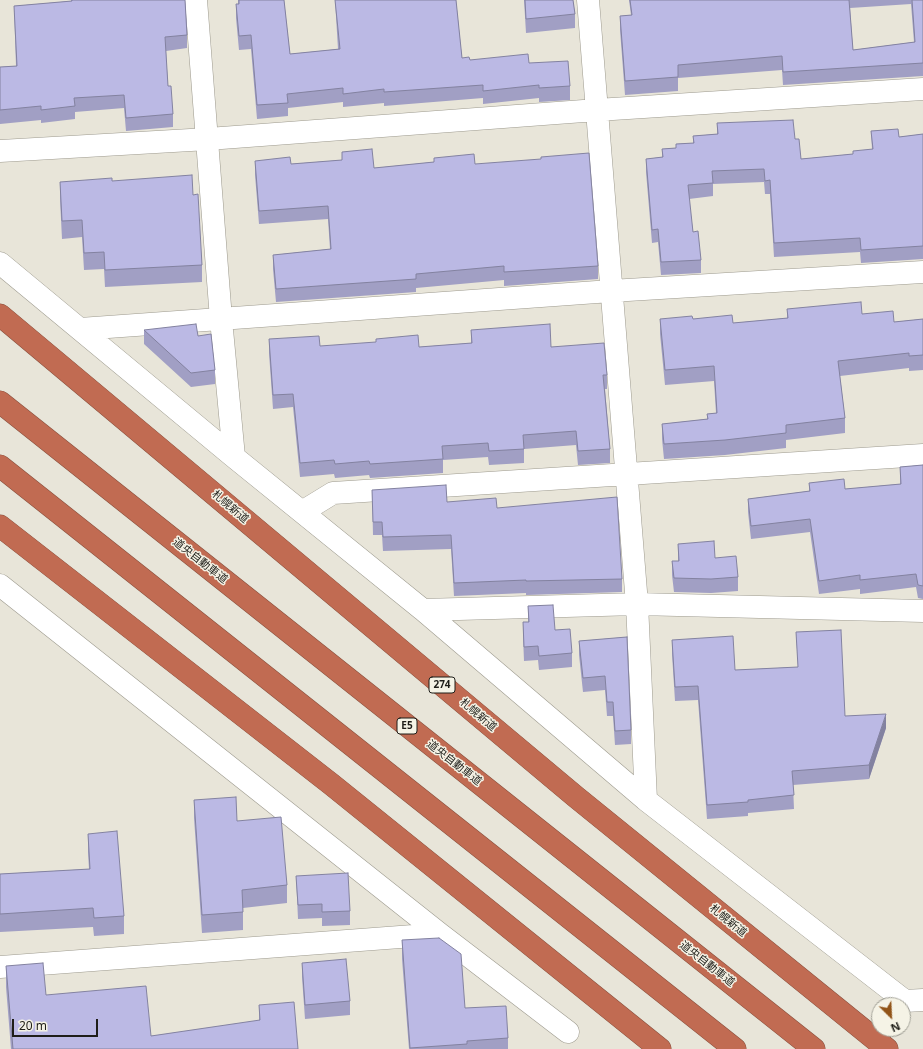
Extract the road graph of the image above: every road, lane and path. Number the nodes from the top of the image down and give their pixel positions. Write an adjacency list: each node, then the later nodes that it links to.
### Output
1 (196, 0): 5 (street)
2 (588, 0): 4 (street)
3 (923, 89): 4 (street)
4 (596, 110): 5 (street); 9 (street)
5 (208, 139): 6 (street); 11 (street)
6 (0, 150)
7 (0, 263): 12 (street)
8 (923, 272): 9 (street)
9 (611, 291): 11 (street); 19 (street)
10 (0, 315): 34 (highway, 札幌新道 / 274)
11 (221, 319): 12 (street); 16 (street)
12 (80, 329): 16 (street)
13 (0, 394): 18 (highway)
14 (0, 402): 18 (highway, 道央自動車道 / E5)
15 (923, 455): 19 (street)
16 (234, 457): 20 (street)
17 (0, 466): 32 (highway)
18 (86, 470): 33 (highway, 道央自動車道 / E5)
19 (627, 473): 20 (street); 23 (street)
20 (302, 512): 24 (street)
21 (0, 526): 31 (highway)
22 (1, 587): 27 (street)
23 (637, 604): 24 (street); 25 (street); 26 (street)
24 (423, 610): 26 (street)
25 (923, 610)
26 (646, 800): 29 (street)
27 (440, 934): 28 (street); 30 (street)
28 (0, 967)
29 (923, 1000)
30 (568, 1032)
31 (660, 1049)
32 (734, 1049)
33 (814, 1049)
34 (887, 1049)

